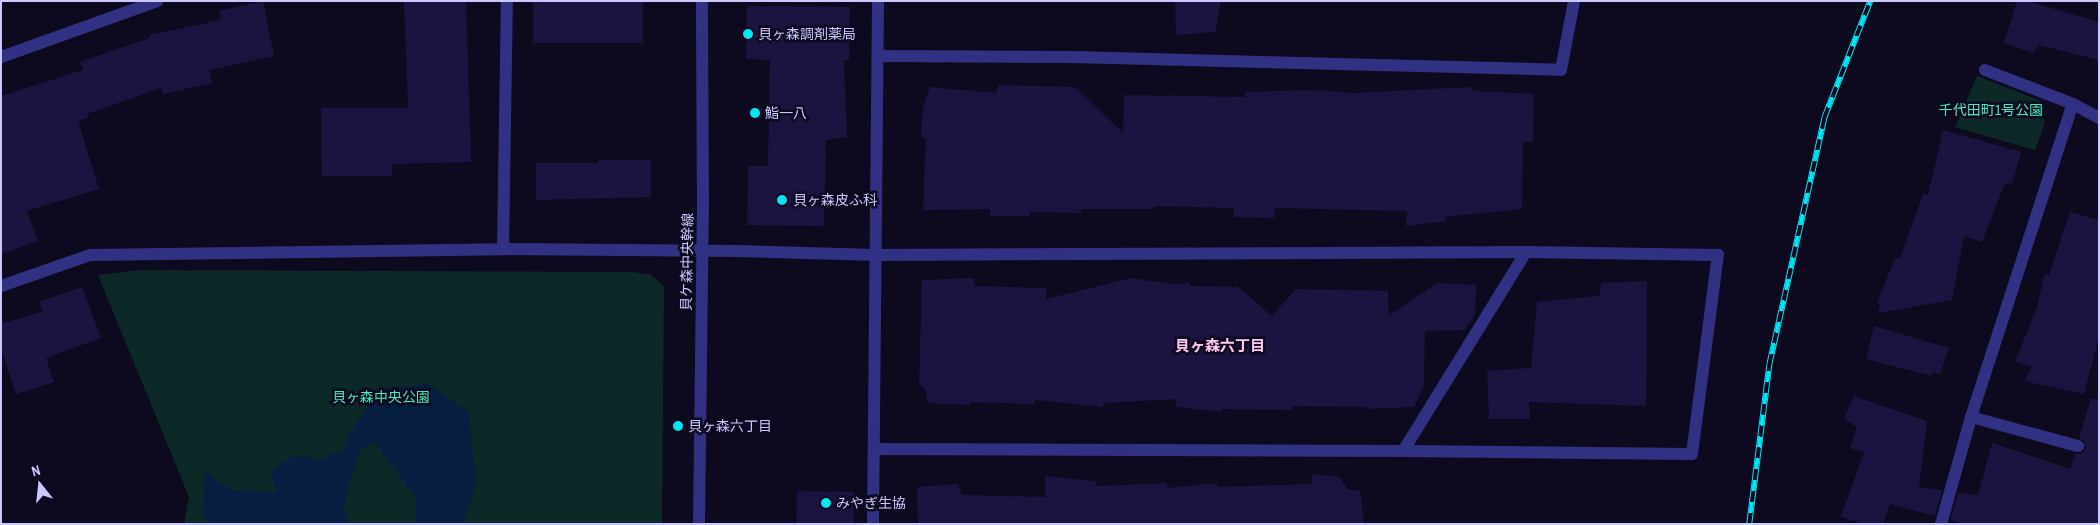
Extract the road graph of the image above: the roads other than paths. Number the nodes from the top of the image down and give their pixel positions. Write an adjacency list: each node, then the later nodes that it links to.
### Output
1 (157, 1): 7 (street)
2 (507, 1): 11 (street)
3 (702, 1): 12 (street, 貝ケ森中央幹線)
4 (878, 1): 6 (street)
5 (1574, 1): 6 (street)
6 (878, 56): 14 (street)
7 (1, 57)
8 (1985, 70): 9 (street)
9 (2072, 104): 10 (street); 16 (street)
10 (2099, 118)
11 (503, 249): 12 (street); 15 (street)
12 (701, 252): 14 (street); 20 (street, 貝ケ森中央幹線)
13 (1526, 252): 14 (street); 19 (street); 19 (street)
14 (876, 255): 18 (street)
15 (1, 286)
16 (1971, 417): 17 (street); 22 (street)
17 (2078, 446)
18 (874, 449): 19 (street); 21 (street)
19 (1403, 452)
20 (699, 524)
21 (873, 524)
22 (1942, 524)

